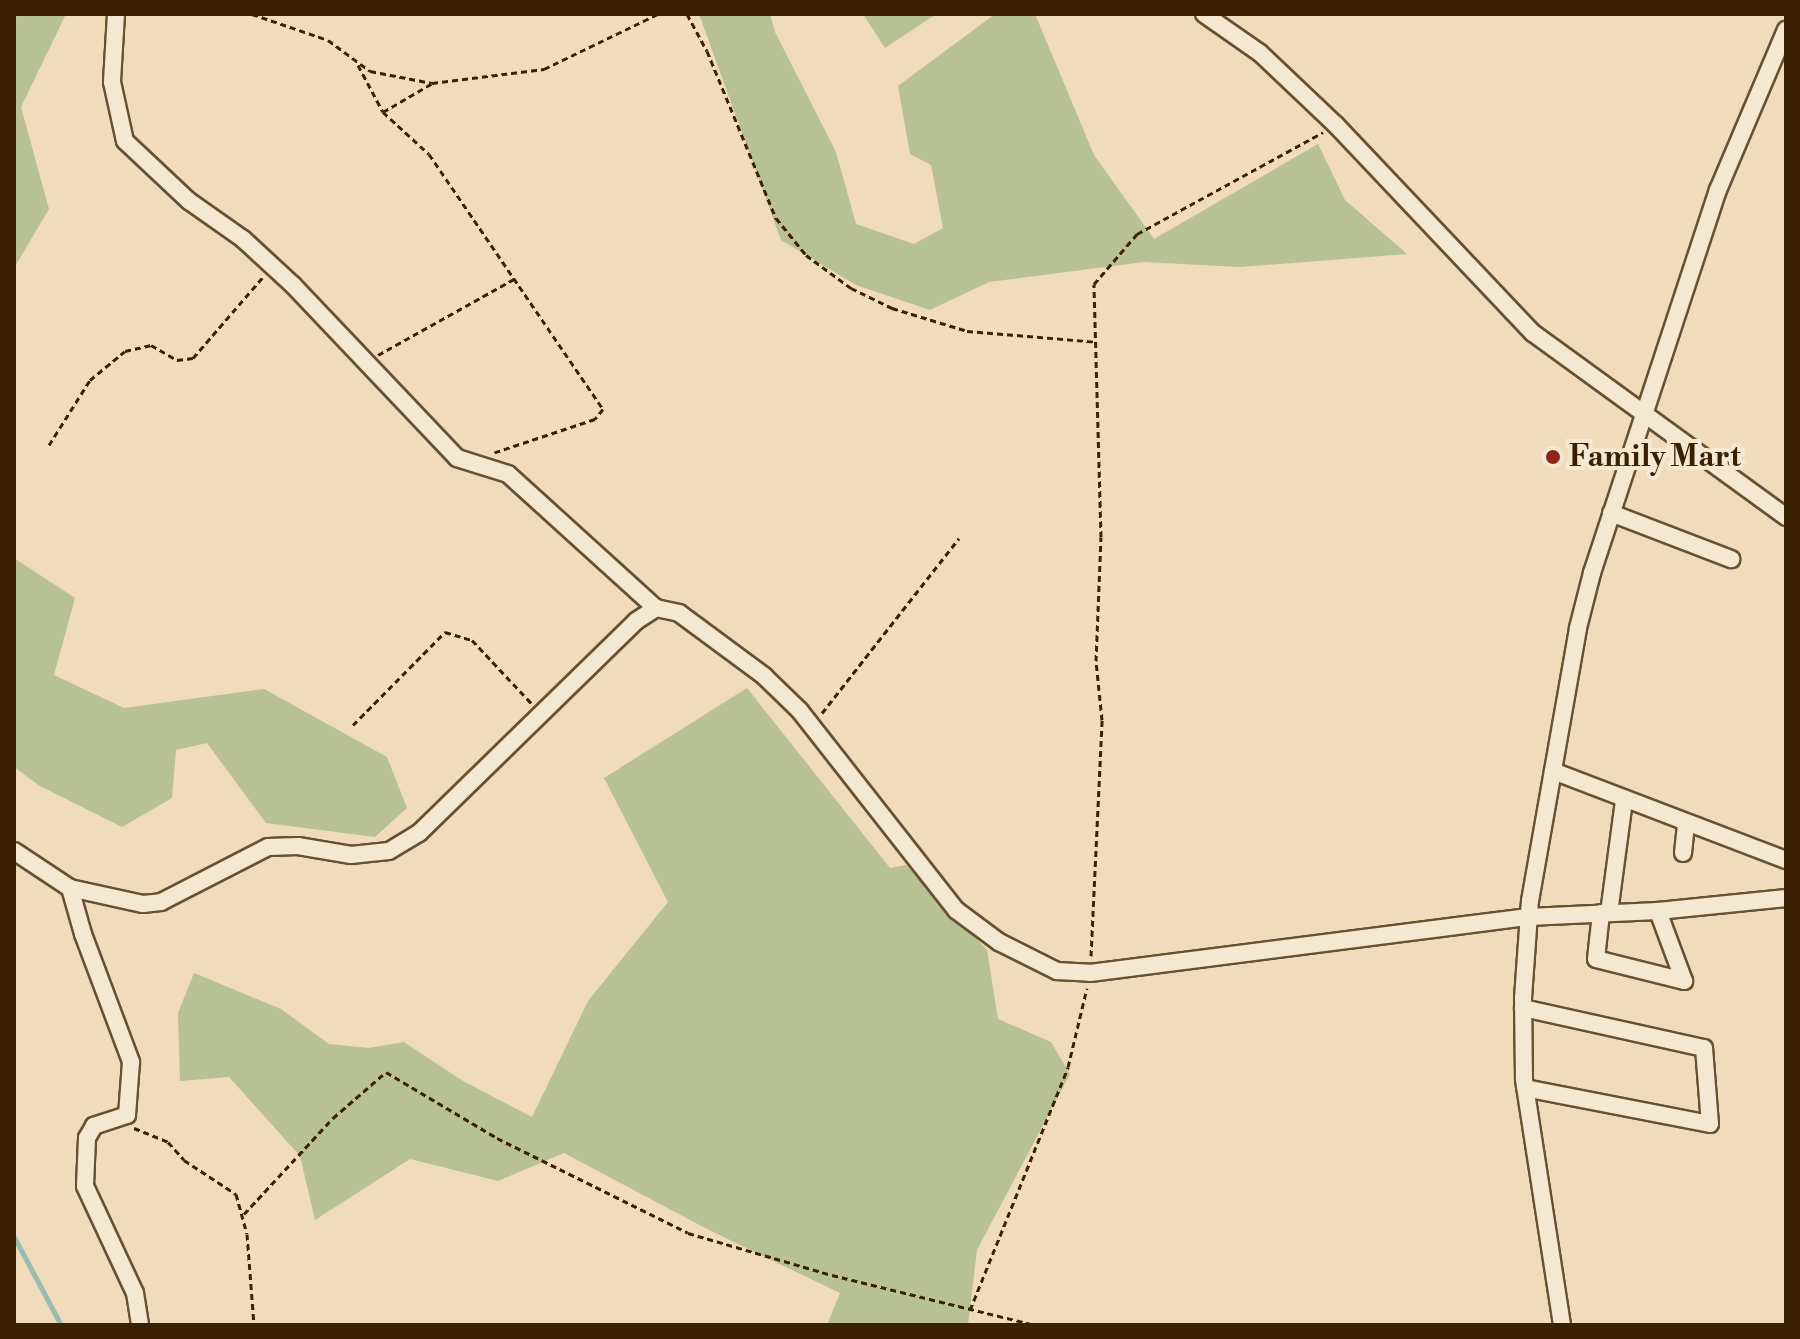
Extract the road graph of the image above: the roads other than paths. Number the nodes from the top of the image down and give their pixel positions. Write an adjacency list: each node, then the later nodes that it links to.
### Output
1 (116, 14): 9 (street)
2 (1204, 14): 5 (street)
3 (1786, 30): 4 (street)
4 (1782, 50): 5 (street)
5 (1644, 413): 6 (street); 7 (street)
6 (1611, 513): 8 (street); 10 (street)
7 (1786, 517)
8 (1731, 559)
9 (656, 608): 16 (street); 20 (street)
10 (1553, 771): 11 (street); 20 (street)
11 (1624, 800): 12 (street); 19 (street)
12 (1686, 823): 14 (street); 15 (street)
13 (14, 851): 16 (street)
14 (1683, 853)
15 (1786, 860)
16 (70, 888): 23 (street)
17 (1786, 898): 18 (street)
18 (1658, 911): 19 (street); 19 (street)
19 (1605, 913): 20 (street)
20 (1528, 917): 21 (street)
21 (1523, 1008): 22 (street); 22 (street)
22 (1525, 1088): 24 (street)
23 (140, 1325)
24 (1562, 1325)

